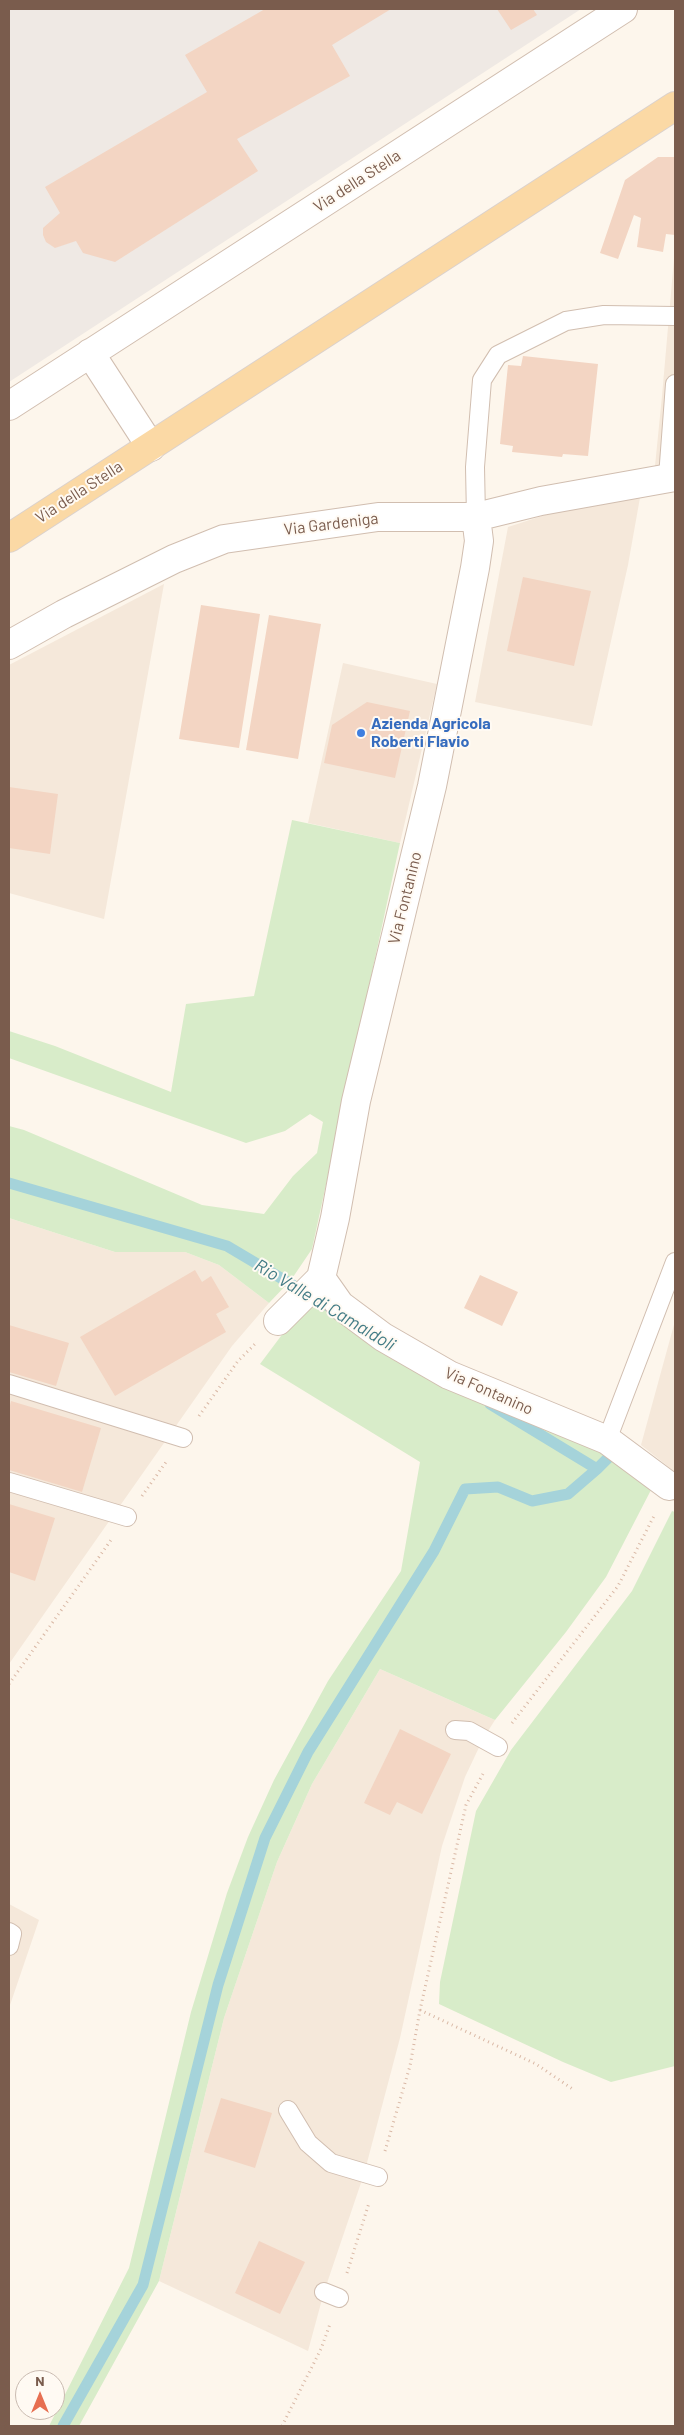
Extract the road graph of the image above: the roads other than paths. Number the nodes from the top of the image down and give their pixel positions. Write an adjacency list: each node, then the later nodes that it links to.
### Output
1 (623, 9): 4 (street, Via della Stella)
2 (675, 106): 7 (main road, Via della Stella)
3 (675, 316): 9 (lane)
4 (90, 353): 6 (street, Via della Stella); 7 (street)
5 (675, 384): 8 (lane)
6 (9, 406)
7 (150, 447): 10 (main road, Via della Stella)
8 (672, 477): 9 (street, Via Gardeniga)
9 (476, 517): 11 (street, Via Gardeniga); 13 (street, Via Fontanino)
10 (9, 538)
11 (9, 645)
12 (675, 1262): 17 (lane)
13 (314, 1286): 14 (street); 17 (street, Via Fontanino)
14 (278, 1321)
15 (9, 1384): 16 (lane)
16 (183, 1438)
17 (607, 1440): 19 (street, Via Fontanino)
18 (9, 1482): 20 (lane)
19 (672, 1482)
20 (127, 1517)
21 (456, 1730): 22 (lane)
22 (498, 1747)
23 (9, 1932): 24 (lane)
24 (9, 1946)
25 (288, 2110): 26 (lane)
26 (378, 2177)

